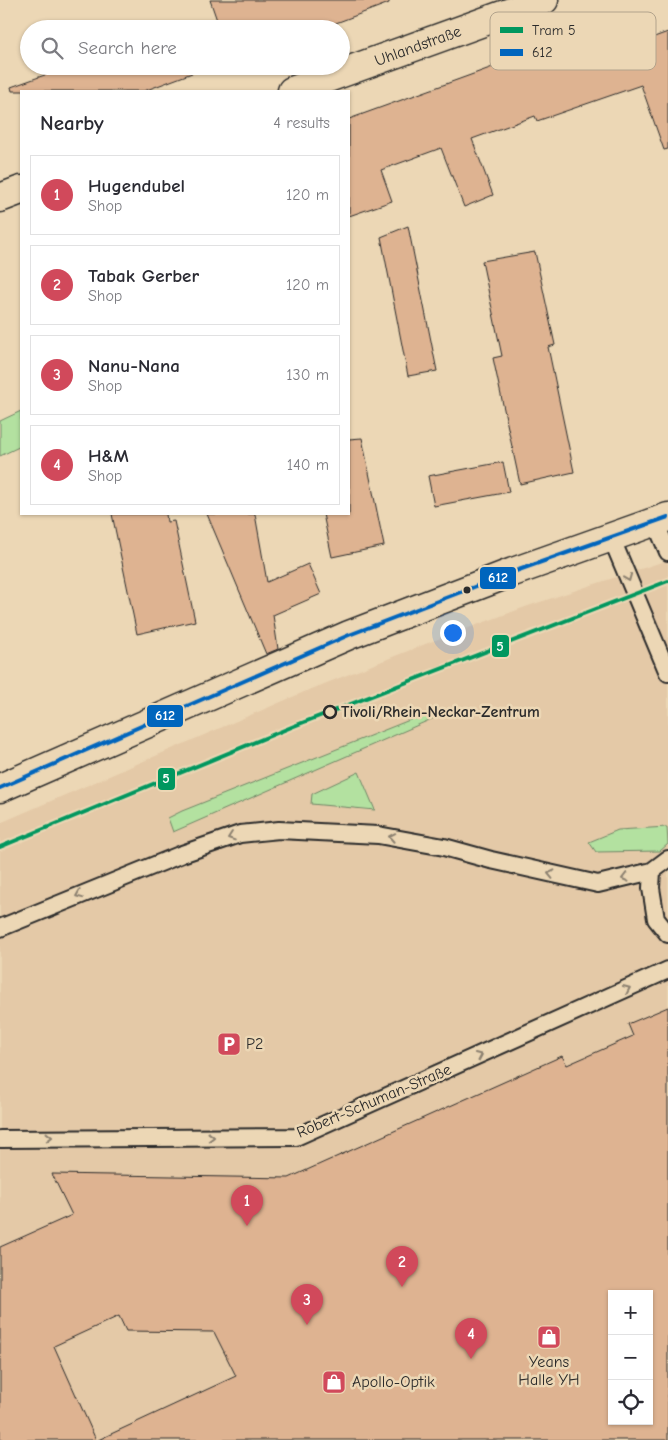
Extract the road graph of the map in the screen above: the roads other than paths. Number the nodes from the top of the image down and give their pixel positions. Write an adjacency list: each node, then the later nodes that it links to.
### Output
1 (544, 0): 2 (main road, Uhlandstraße)
2 (511, 12)
3 (490, 20): 4 (main road, Uhlandstraße)
4 (350, 70)
5 (336, 75): 6 (main road, Uhlandstraße)
6 (295, 90)
7 (20, 190): 8 (main road)
8 (0, 198)
9 (661, 519): 10 (main road); 11 (lane)
10 (612, 537): 12 (lane, one-way to 12); 13 (main road)
11 (668, 552)
12 (668, 673)
13 (0, 788)
14 (668, 859): 15 (lane)
15 (652, 871): 16 (lane, one-way to 16); 17 (lane)
16 (0, 928)
17 (668, 934)
18 (668, 970): 19 (lane, Robert-Schuman-Straße, one-way to 18)
19 (0, 1139)

